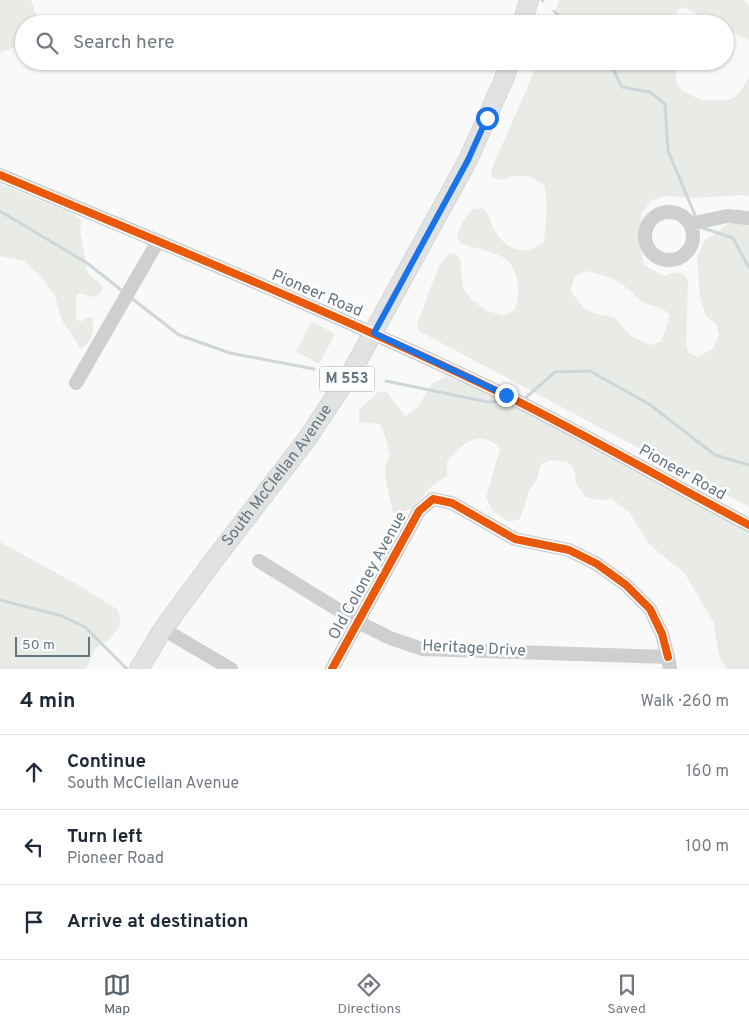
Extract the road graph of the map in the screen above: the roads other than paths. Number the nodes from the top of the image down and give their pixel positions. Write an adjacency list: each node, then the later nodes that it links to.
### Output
1 (529, 0): 2 (main road)
2 (525, 15)
3 (507, 70): 8 (main road, South McClellan Avenue / M 553)
4 (0, 175): 7 (street, Pioneer Road)
5 (749, 218): 6 (street)
6 (690, 224)
7 (158, 242): 8 (street, Pioneer Road); 9 (street)
8 (374, 333): 10 (street, Pioneer Road); 13 (main road, South McClellan Avenue / M 553)
9 (76, 383)
10 (749, 525)
11 (259, 561): 12 (street, Heritage Drive)
12 (358, 622): 14 (street, Heritage Drive); 14 (street, Old Coloney Avenue); 17 (street, Old Coloney Avenue)
13 (163, 629): 15 (main road, South McClellan Avenue / M 553); 16 (street)
14 (669, 663)
15 (139, 669)
16 (231, 669)
17 (332, 669)

